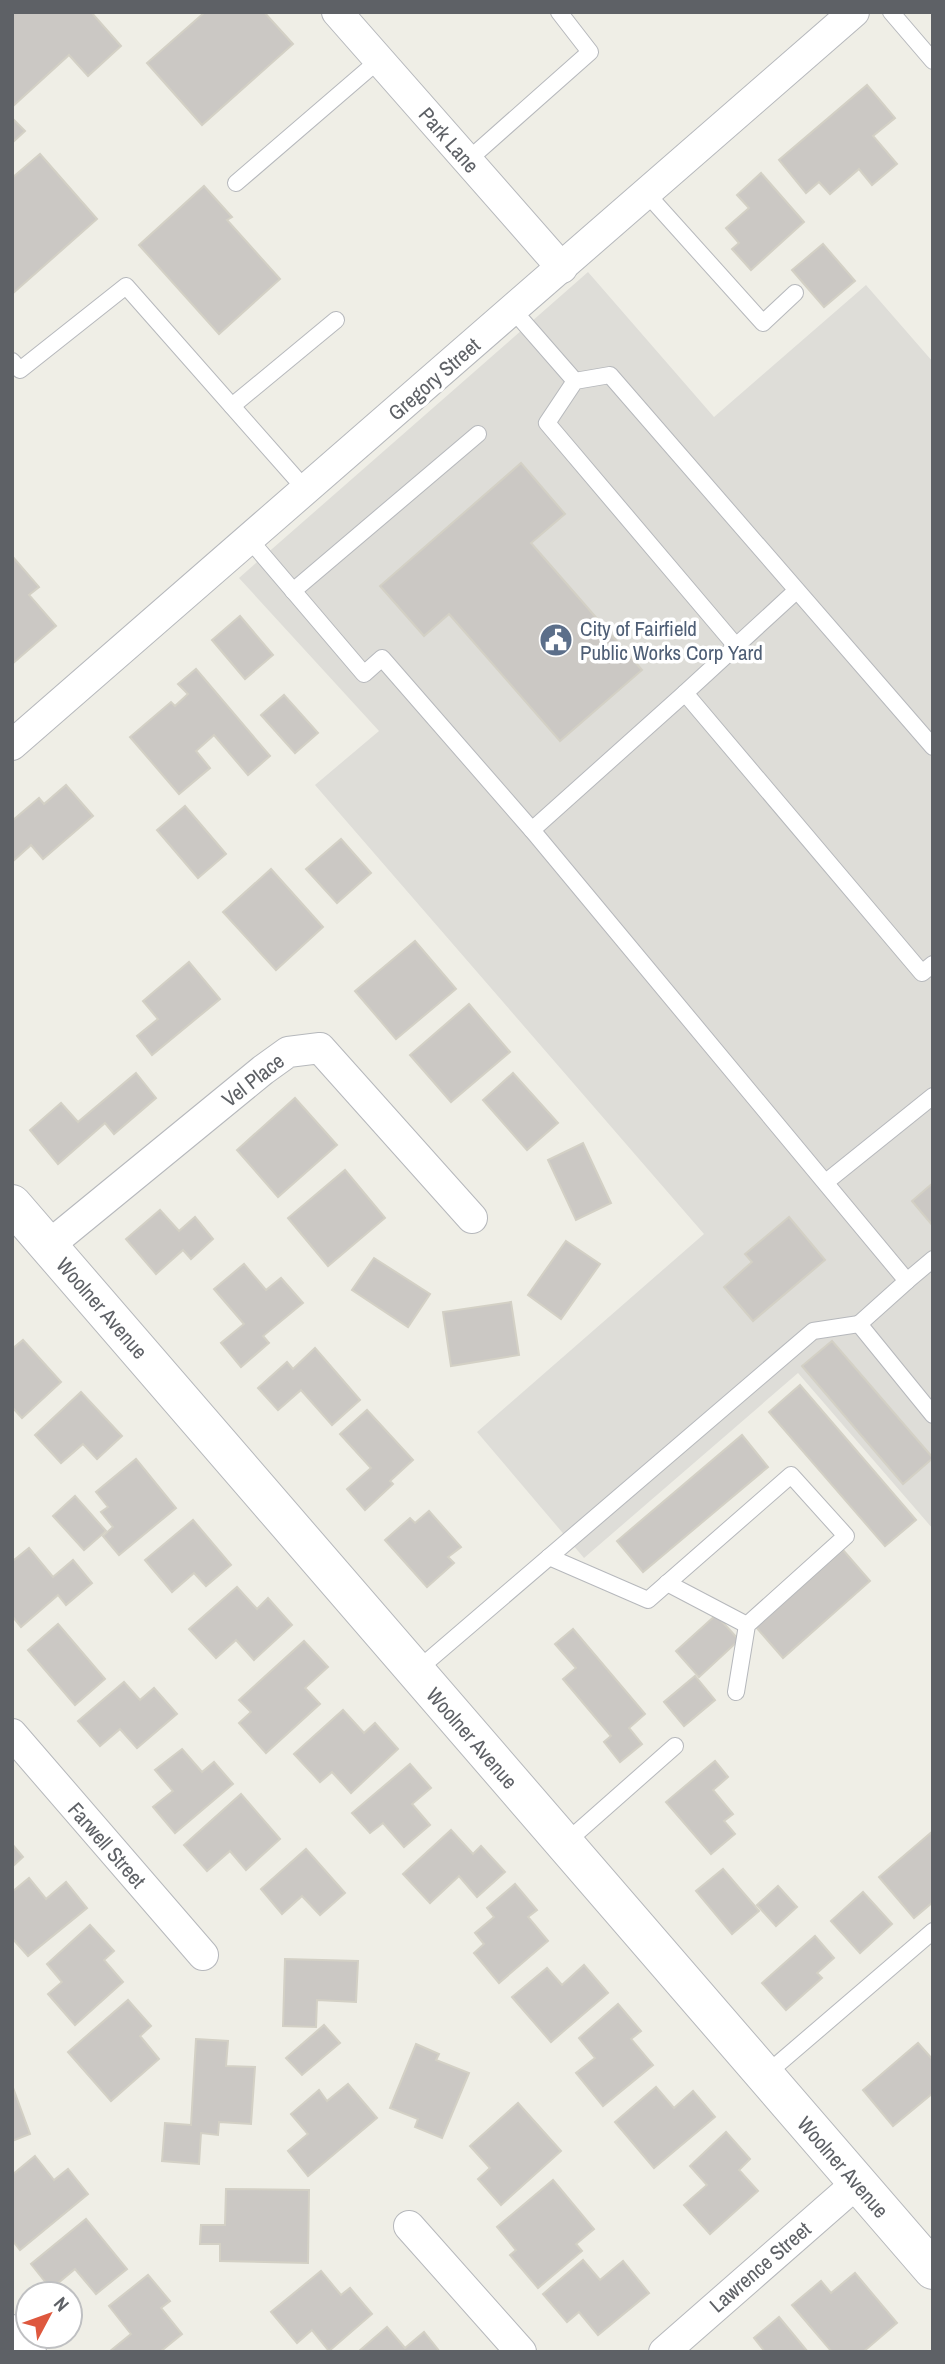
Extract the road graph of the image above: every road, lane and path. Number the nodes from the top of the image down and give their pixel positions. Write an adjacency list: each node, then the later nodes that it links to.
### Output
1 (559, 12): 7 (lane)
2 (854, 12): 9 (street, Gregory Street)
3 (891, 12): 6 (lane)
4 (342, 14): 5 (street, Park Lane)
5 (379, 60): 7 (street, Park Lane); 8 (lane)
6 (933, 61)
7 (467, 161): 10 (street, Park Lane)
8 (236, 183)
9 (647, 194): 10 (street, Gregory Street); 11 (lane)
10 (562, 268): 12 (street, Gregory Street)
11 (795, 293)
12 (513, 310): 15 (lane); 18 (street, Gregory Street)
13 (335, 320): 16 (lane)
14 (12, 360): 16 (lane)
15 (575, 381): 21 (lane); 22 (lane)
16 (232, 406): 18 (lane)
17 (478, 434): 20 (lane)
18 (306, 490): 19 (street, Gregory Street)
19 (249, 539): 20 (lane); 24 (street, Gregory Street)
20 (293, 591): 26 (lane)
21 (796, 591): 22 (lane); 25 (lane)
22 (736, 646): 23 (lane)
23 (685, 693): 26 (lane); 27 (lane)
24 (12, 745)
25 (933, 747)
26 (533, 830): 29 (lane)
27 (929, 974)
28 (933, 1096): 29 (lane)
29 (826, 1182): 34 (lane)
30 (12, 1204): 32 (street, Woolner Avenue)
31 (471, 1218): 32 (street, Vel Place)
32 (48, 1246): 40 (street, Woolner Avenue)
33 (933, 1259): 34 (lane)
34 (907, 1280): 35 (lane)
35 (859, 1324): 36 (lane); 37 (lane)
36 (933, 1415)
37 (549, 1558): 38 (lane); 40 (lane)
38 (667, 1583): 39 (lane); 39 (lane)
39 (747, 1625): 41 (lane)
40 (415, 1672): 44 (street, Woolner Avenue)
41 (736, 1692)
42 (12, 1734): 46 (street, Farwell Street)
43 (675, 1746): 44 (lane)
44 (563, 1844): 47 (street, Woolner Avenue)
45 (930, 1938): 47 (lane)
46 (203, 1955)
47 (764, 2076): 48 (street, Woolner Avenue)
48 (857, 2183): 50 (street, Woolner Avenue); 54 (street, Lawrence Street)
49 (409, 2225): 53 (street)
50 (933, 2270)
51 (12, 2330): 52 (street)
52 (31, 2352)
53 (521, 2352)
54 (664, 2352)

